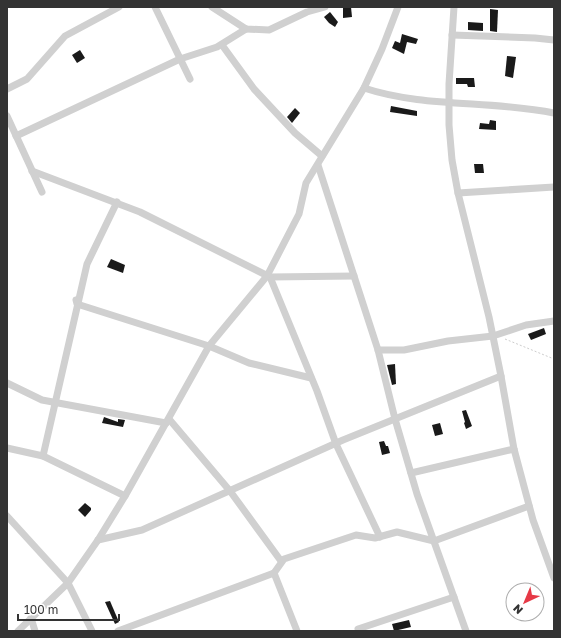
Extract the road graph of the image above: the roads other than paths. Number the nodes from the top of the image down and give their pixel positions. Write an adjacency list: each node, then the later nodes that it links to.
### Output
1 (118, 7): 14 (street)
2 (155, 7): 11 (street)
3 (212, 7): 7 (street)
4 (325, 7): 7 (street)
5 (398, 7): 13 (street)
6 (454, 7): 8 (street)
7 (246, 29): 10 (street)
8 (452, 35): 9 (street); 15 (street)
9 (554, 40)
10 (222, 45): 11 (street); 19 (street)
11 (180, 59): 12 (street); 18 (street)
12 (190, 79)
13 (364, 88): 15 (street); 19 (street)
14 (7, 89)
15 (449, 102): 16 (street); 24 (street)
16 (554, 113)
17 (7, 116): 18 (street)
18 (16, 136): 21 (street)
19 (322, 156): 20 (street)
20 (318, 165): 26 (street); 27 (street)
21 (32, 171): 23 (street); 25 (street)
22 (554, 187): 24 (street)
23 (42, 192)
24 (458, 193): 30 (street)
25 (117, 202): 26 (street); 28 (street)
26 (269, 276): 27 (street); 31 (street); 34 (street)
27 (354, 276): 32 (street)
28 (76, 302): 31 (street); 36 (street)
29 (554, 321): 30 (street)
30 (493, 336): 32 (street); 33 (street)
31 (210, 346): 34 (street); 38 (street)
32 (378, 350): 37 (street)
33 (502, 376): 37 (street); 41 (street)
34 (311, 378): 39 (street)
35 (7, 383): 36 (street)
36 (55, 403): 38 (street); 42 (street)
37 (395, 419): 39 (street); 43 (street)
38 (168, 421): 44 (street); 45 (street)
39 (336, 444): 44 (street); 48 (street)
40 (7, 448): 42 (street)
41 (514, 449): 43 (street); 46 (street)
42 (43, 456): 45 (street)
43 (411, 473): 50 (street)
44 (230, 491): 49 (street); 51 (street)
45 (125, 496): 49 (street)
46 (529, 506): 50 (street); 53 (street)
47 (7, 516): 54 (street)
48 (380, 537): 50 (street); 51 (street)
49 (98, 540): 54 (street)
50 (434, 541): 55 (street)
51 (281, 562): 52 (street)
52 (274, 573): 61 (street); 62 (street)
53 (554, 578)
54 (68, 583): 56 (street); 60 (street)
55 (454, 597): 57 (street); 63 (street)
56 (31, 618): 58 (street); 59 (street)
57 (358, 629)
58 (18, 631)
59 (35, 631)
60 (92, 631)
61 (118, 631)
62 (297, 631)
63 (466, 631)

